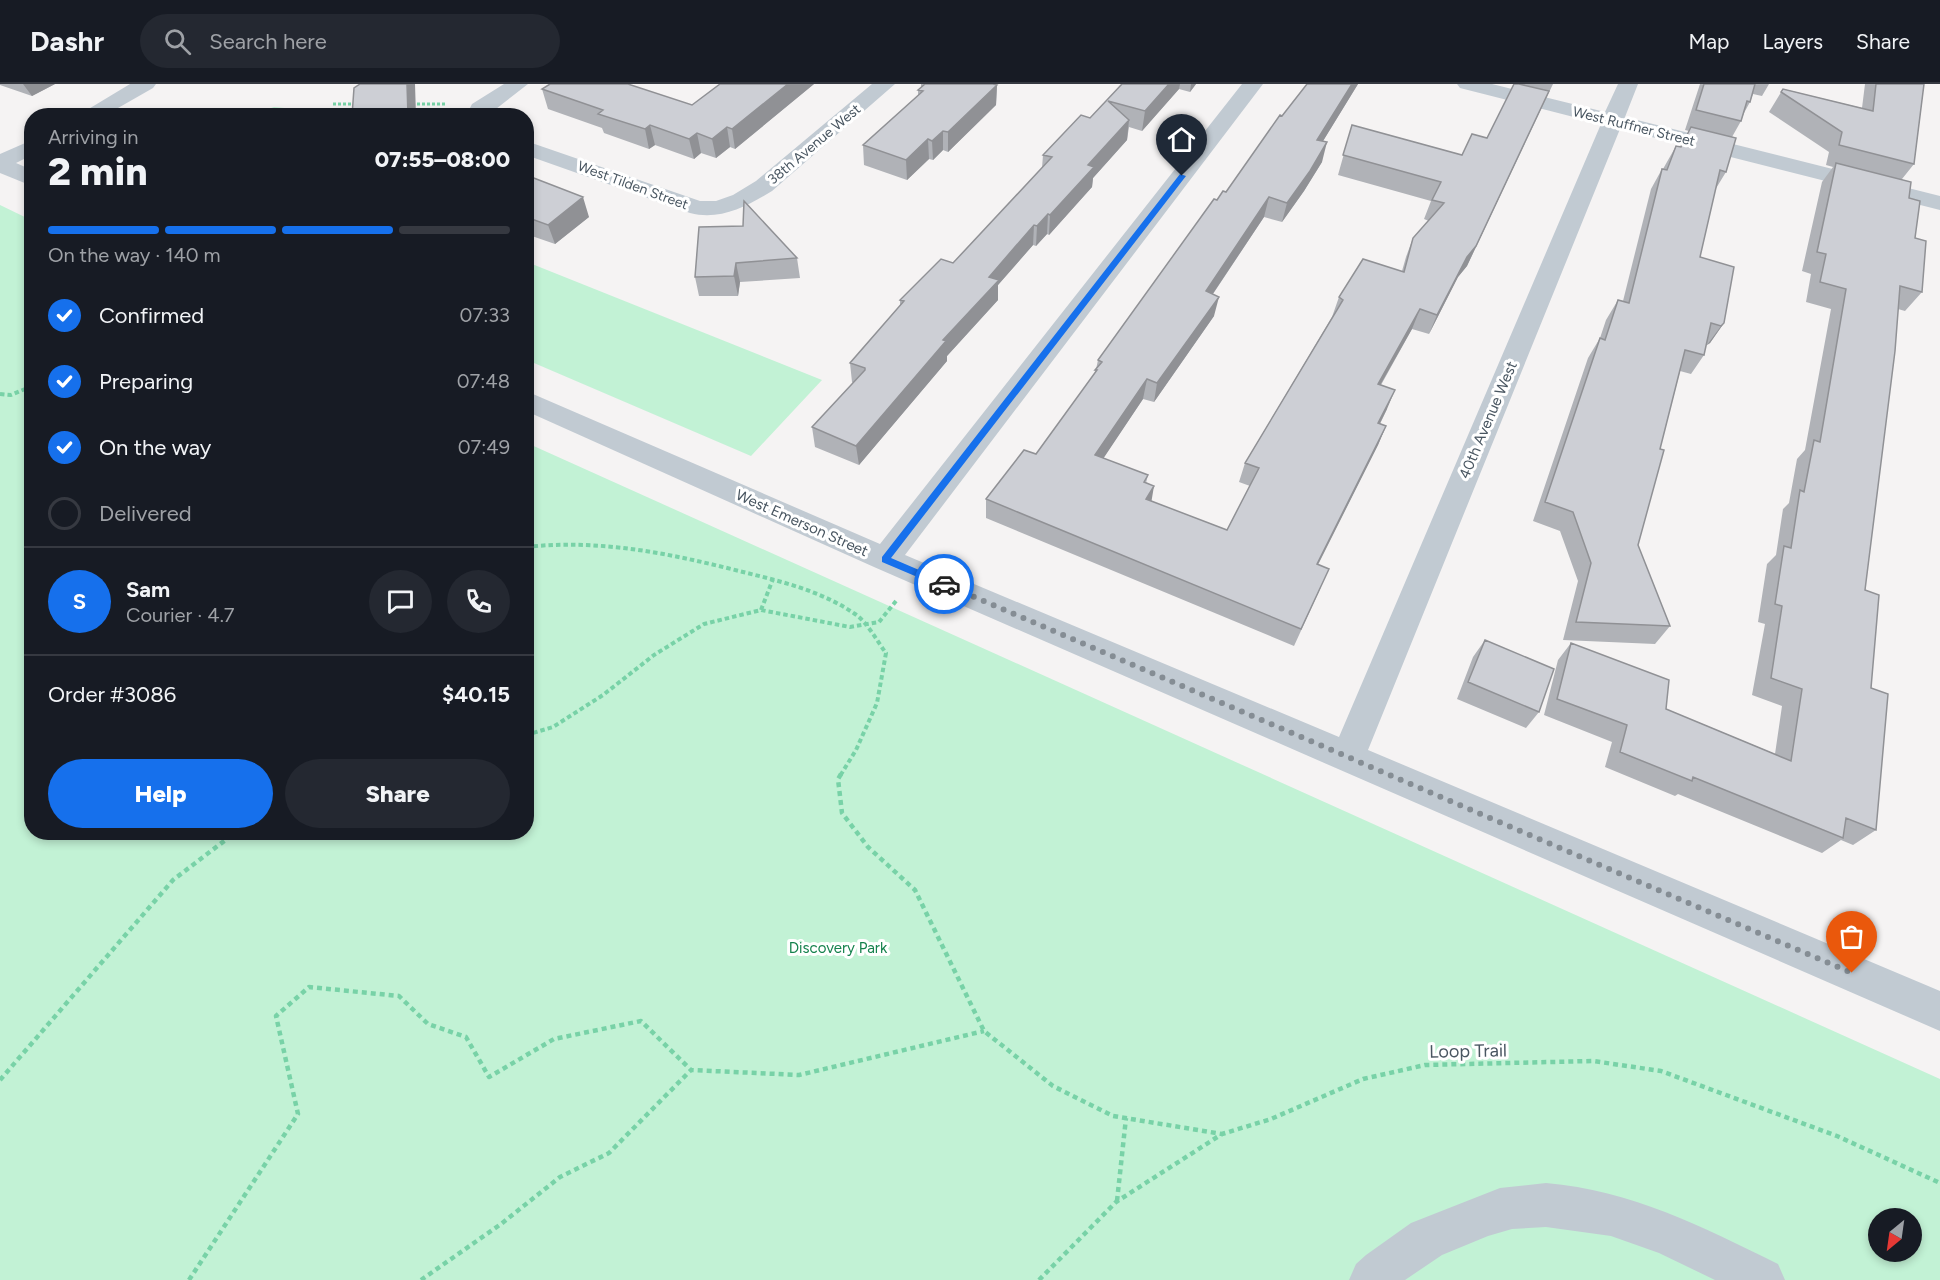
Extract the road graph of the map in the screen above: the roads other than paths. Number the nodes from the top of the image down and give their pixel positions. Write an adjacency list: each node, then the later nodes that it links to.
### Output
1 (146, 84): 7 (street)
2 (518, 84): 8 (street)
3 (885, 84): 14 (street, 38th Avenue West)
4 (1253, 84): 17 (street)
5 (1467, 84): 9 (street, West Ruffner Street)
6 (1628, 84): 9 (street, 40th Avenue West)
7 (102, 108)
8 (482, 108)
9 (1613, 120): 15 (street, West Ruffner Street); 18 (street, 40th Avenue West)
10 (24, 150): 12 (street)
11 (534, 150): 14 (street, West Tilden Street)
12 (0, 164): 13 (street)
13 (24, 175)
14 (741, 200)
15 (1940, 203)
16 (534, 404): 17 (street, West Emerson Street)
17 (885, 560): 18 (street, West Emerson Street)
18 (1348, 756): 19 (street, West Emerson Street)
19 (1940, 1011)
20 (1372, 1280): 21 (street)
21 (1761, 1280)

